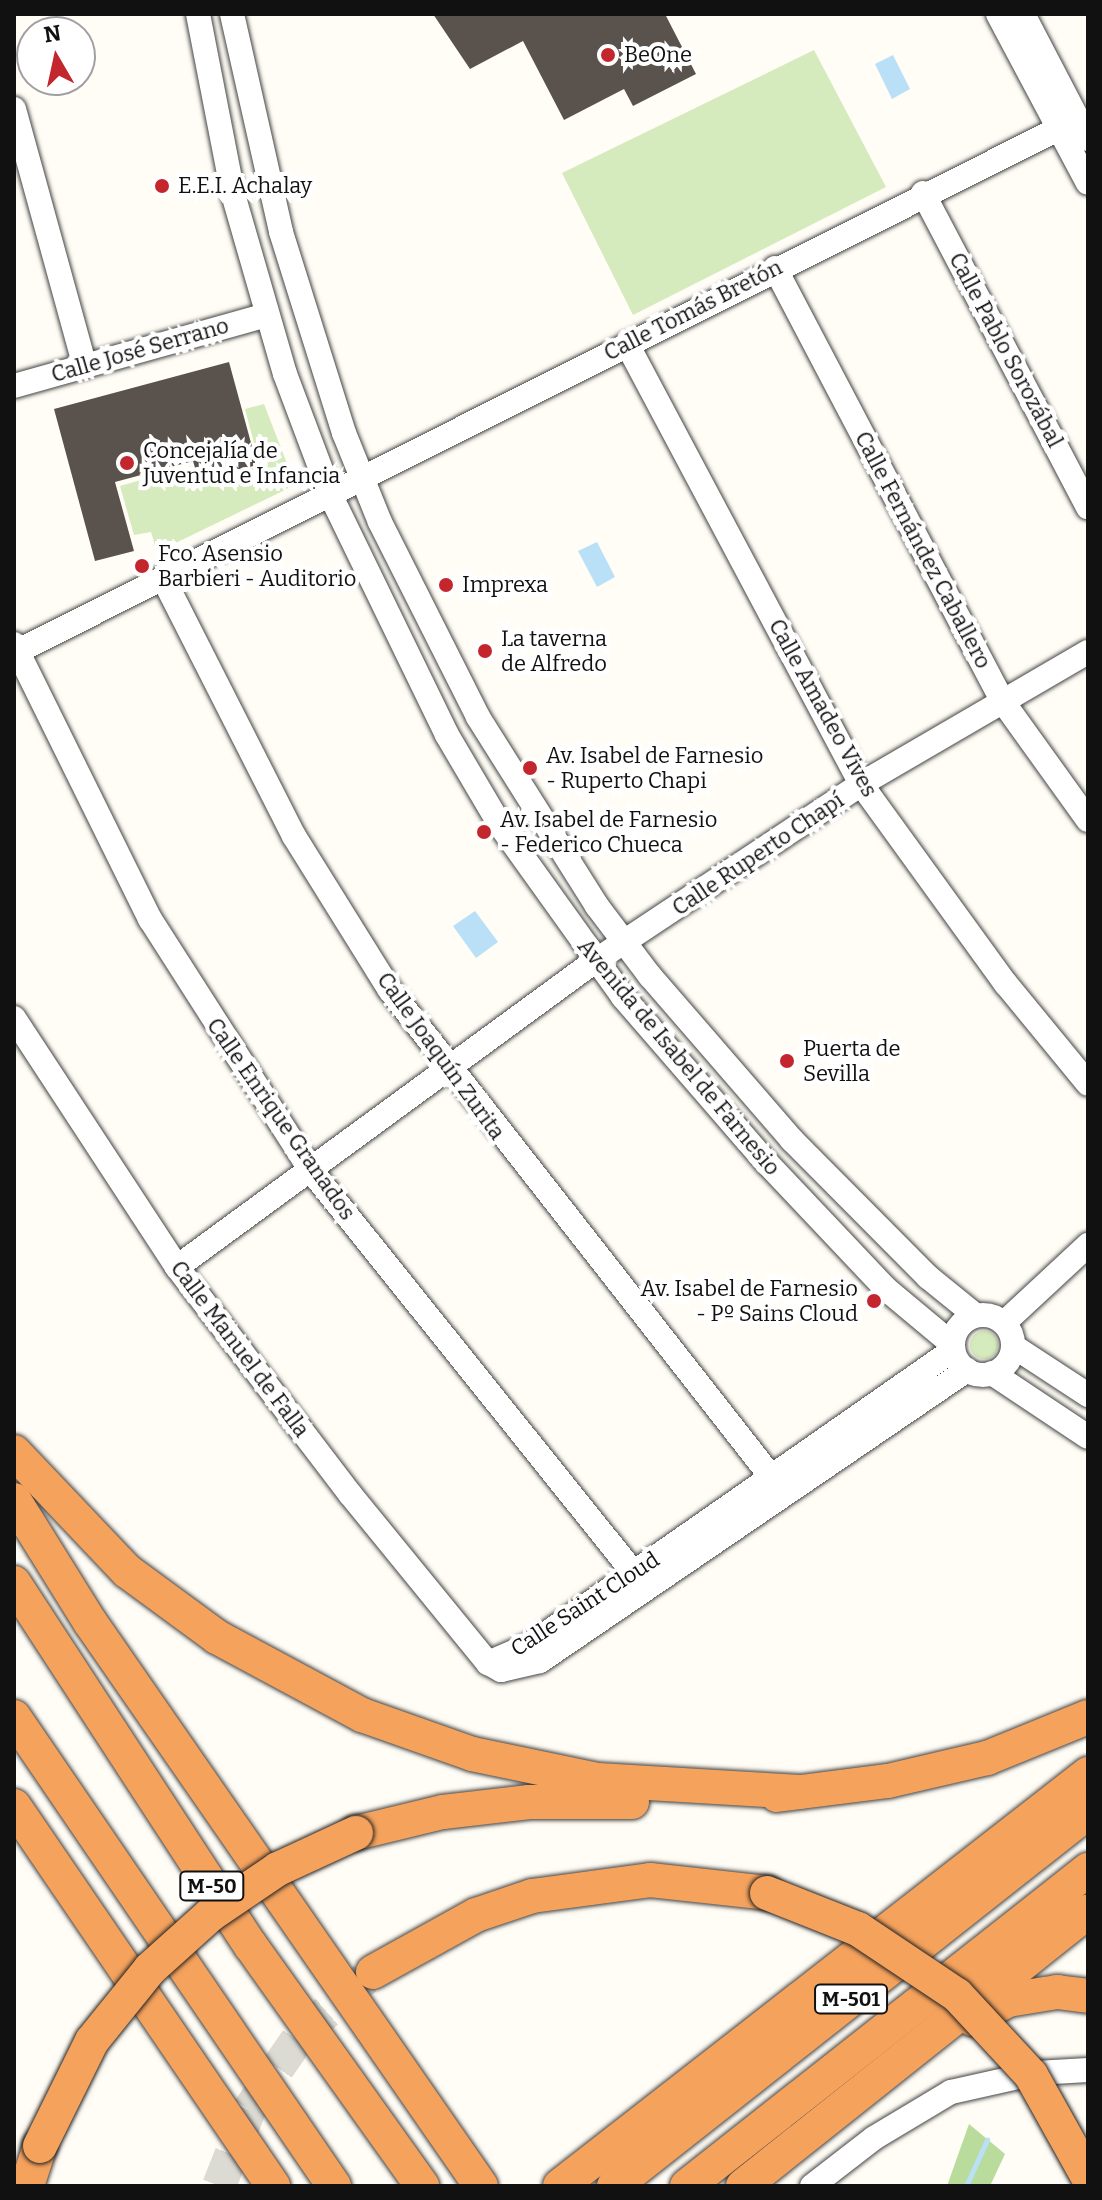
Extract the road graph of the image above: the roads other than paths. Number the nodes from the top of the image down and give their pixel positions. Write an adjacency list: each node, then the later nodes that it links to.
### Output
1 (198, 14): 12 (street, Avenida de Isabel de Farnesio)
2 (232, 14): 16 (street, Avenida de Isabel de Farnesio)
3 (998, 14): 5 (street)
4 (1023, 14): 5 (street)
5 (1025, 42): 7 (street)
6 (14, 109): 14 (street)
7 (1073, 115): 8 (street); 9 (street); 10 (street, Calle Tomás Bretón)
8 (1088, 139)
9 (1088, 183)
10 (923, 193): 11 (street, Calle Tomás Bretón); 18 (street, Calle Pablo Sorozábal)
11 (775, 268): 13 (street, Calle Tomás Bretón); 22 (street, Calle Fernández Caballero)
12 (267, 315): 14 (street, Calle José Serrano); 17 (street, Avenida de Isabel de Farnesio)
13 (627, 344): 16 (street, Calle Tomás Bretón); 23 (street, Calle Amadeo Vives)
14 (85, 366): 15 (street, Calle José Serrano)
15 (14, 386)
16 (363, 478): 17 (street, Calle Tomás Bretón); 25 (street, Avenida de Isabel de Farnesio)
17 (330, 494): 19 (street, Calle Tomás Bretón); 26 (street, Avenida de Isabel de Farnesio)
18 (1088, 507)
19 (163, 578): 20 (street, Calle Tomás Bretón); 28 (street, Calle Joaquín Zurita)
20 (15, 649): 30 (street, Calle Enrique Granados)
21 (1088, 652): 22 (street, Calle Ruperto Chapí)
22 (1001, 699): 23 (street, Calle Ruperto Chapí); 24 (street, Calle Fernández Caballero)
23 (861, 784): 25 (street, Calle Ruperto Chapí); 29 (street, Calle Amadeo Vives)
24 (1088, 820)
25 (625, 943): 26 (street, Calle Ruperto Chapí); 33 (street, Avenida de Isabel de Farnesio)
26 (595, 961): 28 (street, Calle Ruperto Chapí); 36 (street, Avenida de Isabel de Farnesio)
27 (14, 1018): 32 (street, Calle Manuel de Falla)
28 (446, 1069): 30 (street, Calle Ruperto Chapí); 41 (street, Calle Joaquín Zurita)
29 (1088, 1084)
30 (309, 1168): 32 (street, Calle Ruperto Chapí); 43 (street, Calle Enrique Granados)
31 (1088, 1245): 34 (street)
32 (177, 1267): 45 (street, Calle Manuel de Falla)
33 (975, 1315): 34 (street); 36 (street)
34 (1004, 1323): 35 (street)
35 (1013, 1346): 37 (street); 38 (street)
36 (957, 1355): 37 (street); 41 (street, Calle Saint Cloud)
37 (992, 1373): 39 (street)
38 (1088, 1395)
39 (1088, 1437)
40 (14, 1452): 49 (highway)
41 (777, 1484): 43 (street, Calle Saint Cloud)
42 (14, 1500): 63 (highway)
43 (640, 1580): 45 (street, Calle Saint Cloud)
44 (14, 1583): 59 (highway, M-50)
45 (488, 1663)
46 (14, 1717): 62 (highway)
47 (1088, 1717): 49 (highway)
48 (1088, 1774): 64 (highway)
49 (800, 1792): 60 (highway, bridge)
50 (14, 1806): 61 (highway)
51 (1088, 1812): 65 (highway, M-501)
52 (1088, 1870): 66 (highway, M-501)
53 (1088, 1912): 56 (highway)
54 (373, 1972): 58 (highway, bridge)
55 (1088, 1996): 56 (highway)
56 (925, 2043): 67 (highway)
57 (1088, 2070): 68 (street)
58 (1088, 2177)
59 (421, 2184)
60 (27, 2186)
61 (273, 2186)
62 (334, 2186)
63 (481, 2186)
64 (560, 2186)
65 (614, 2186)
66 (687, 2186)
67 (743, 2186)
68 (812, 2186)

